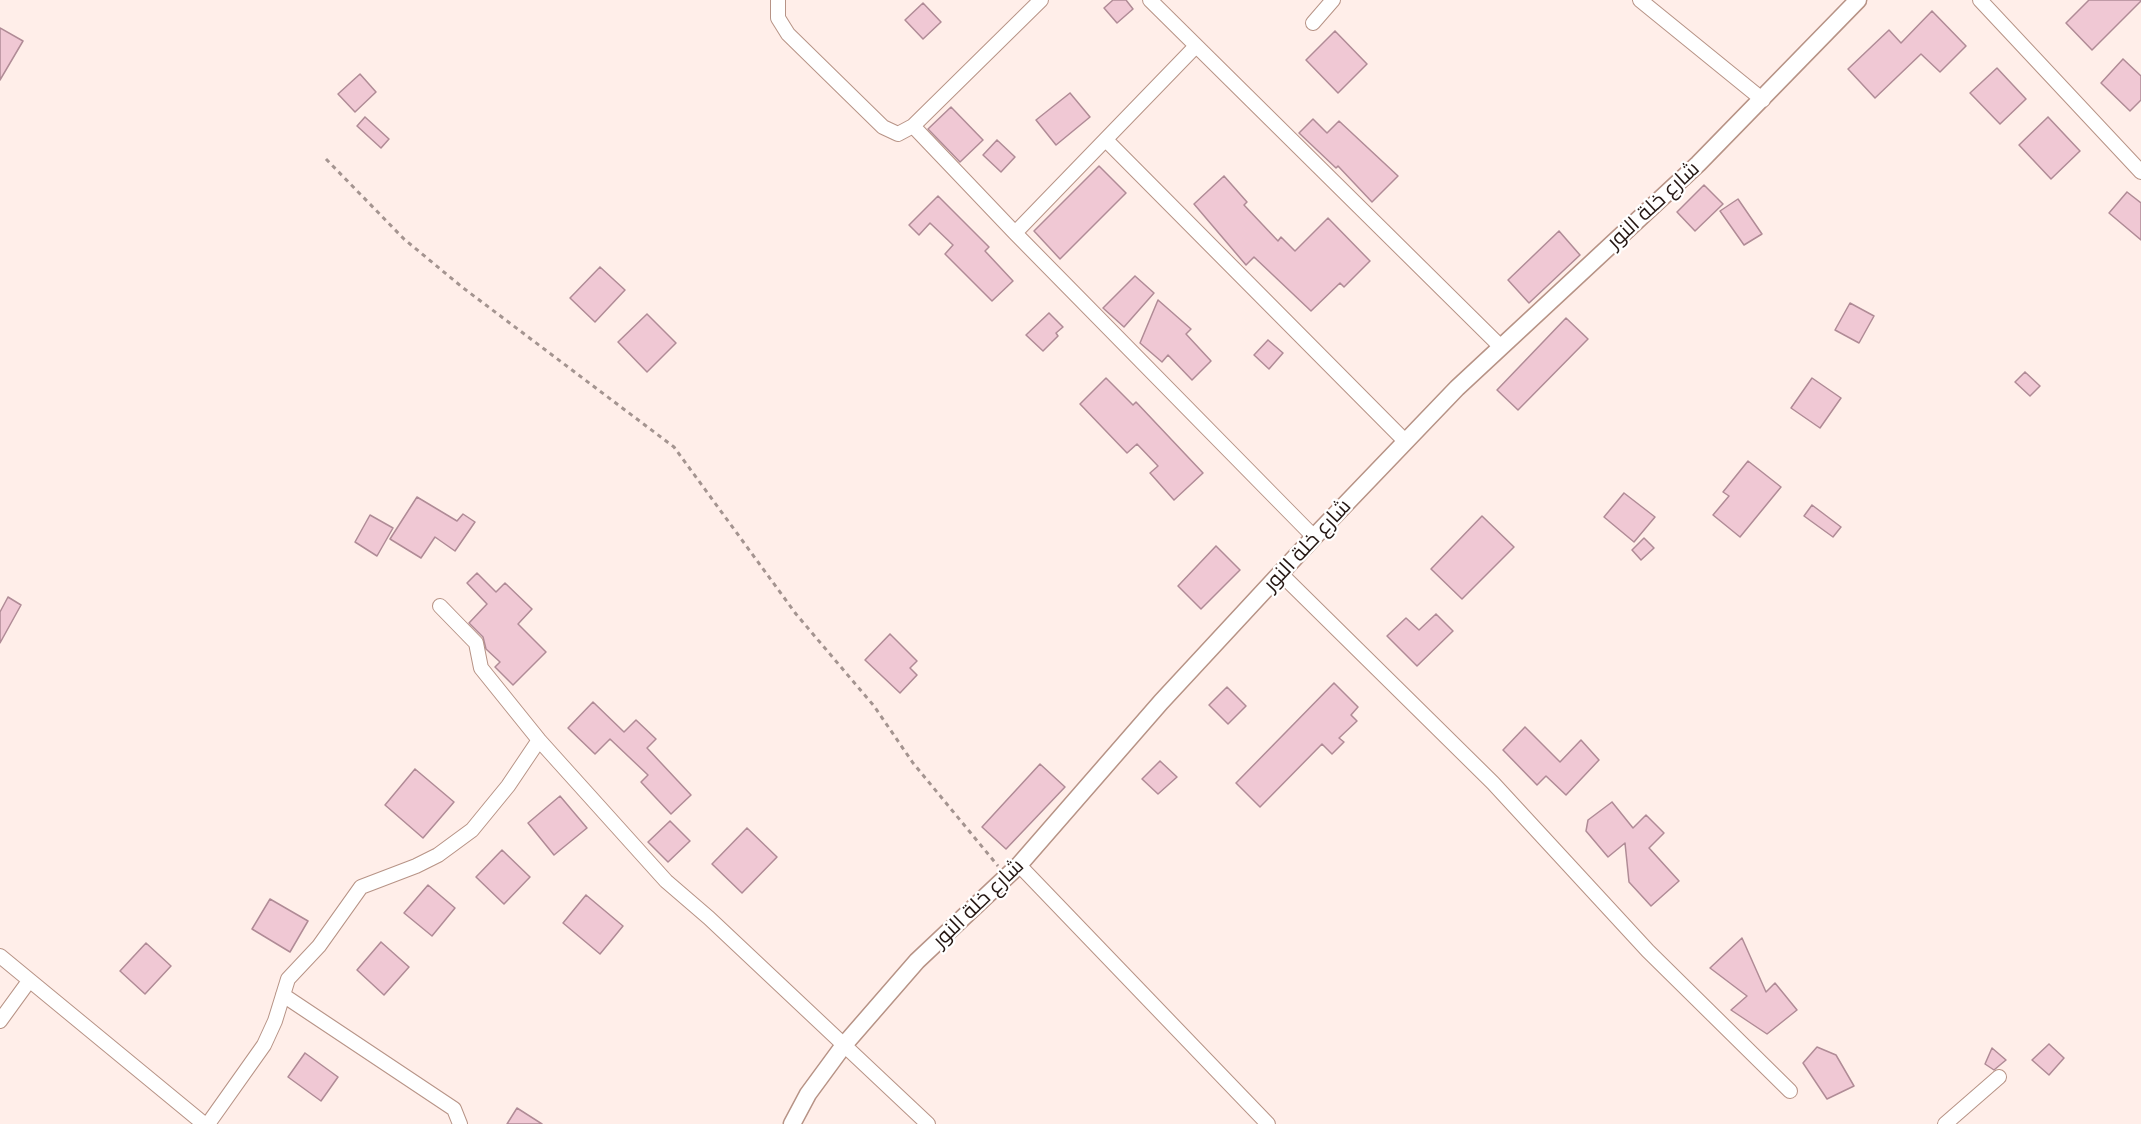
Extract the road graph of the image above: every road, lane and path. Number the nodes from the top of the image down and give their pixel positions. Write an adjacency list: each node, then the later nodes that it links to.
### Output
1 (778, 0): 11 (street)
2 (1041, 0): 11 (street)
3 (1150, 0): 9 (street)
4 (1333, 0): 8 (street)
5 (1640, 0): 10 (street)
6 (1858, 0): 10 (street, شارع خلة النور)
7 (1980, 0): 14 (street)
8 (1313, 23)
9 (1196, 46): 12 (street); 16 (street)
10 (1763, 100): 16 (street, شارع خلة النور)
11 (913, 126): 15 (street)
12 (1106, 140): 15 (street); 17 (street)
13 (326, 159): 22 (path)
14 (2141, 172)
15 (1015, 233): 18 (street)
16 (1501, 347): 17 (street, شارع خلة النور)
17 (1404, 441): 18 (street, شارع خلة النور)
18 (1314, 537): 19 (street, شارع خلة النور)
19 (1280, 573): 22 (street, شارع خلة النور); 29 (street)
20 (440, 606): 21 (street)
21 (539, 740): 25 (street); 27 (street)
22 (1013, 870): 27 (street, شارع خلة النور); 34 (street)
23 (0, 956): 24 (street)
24 (29, 981): 26 (street); 30 (street)
25 (283, 995): 30 (street); 31 (street)
26 (0, 1021)
27 (844, 1045): 32 (street, شارع خلة النور); 33 (street)
28 (1999, 1077): 35 (street)
29 (1790, 1092)
30 (206, 1124)
31 (460, 1124)
32 (792, 1124)
33 (928, 1124)
34 (1268, 1124)
35 (1945, 1124)

